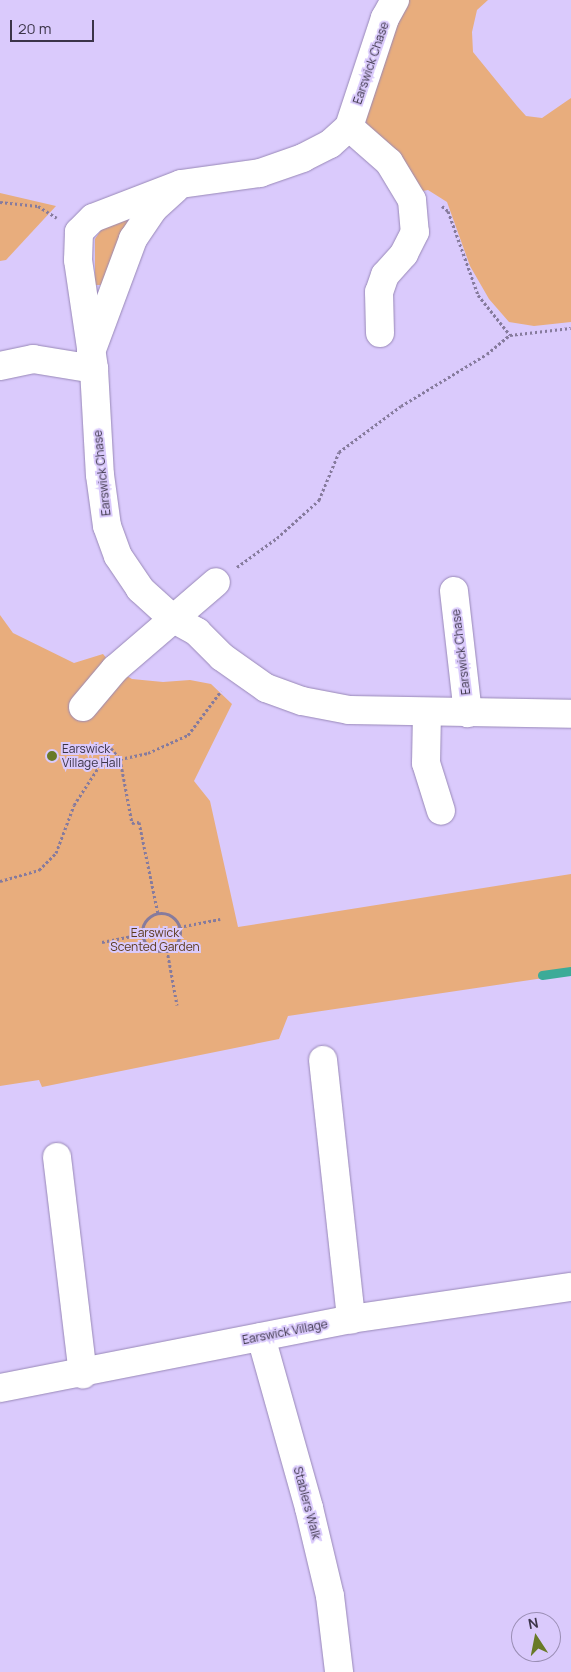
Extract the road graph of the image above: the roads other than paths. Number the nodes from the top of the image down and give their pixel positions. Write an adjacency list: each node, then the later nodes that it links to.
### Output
1 (395, 0): 2 (street, Earswick Chase)
2 (349, 127): 3 (street, Earswick Chase); 4 (street)
3 (181, 184): 5 (street, Earswick Chase); 5 (street, Earswick Chase)
4 (380, 333)
5 (92, 361): 6 (street); 9 (street, Earswick Chase)
6 (0, 366)
7 (216, 582): 9 (street)
8 (454, 591): 12 (street, Earswick Chase)
9 (172, 618): 10 (street); 11 (street, Earswick Chase)
10 (83, 708)
11 (427, 712): 12 (street, Earswick Chase); 14 (street)
12 (468, 713): 13 (street, Earswick Chase)
13 (571, 714)
14 (440, 811)
15 (323, 1060): 18 (street)
16 (57, 1157): 20 (street)
17 (571, 1287): 18 (street, Earswick Village)
18 (351, 1319): 19 (street, Earswick Village)
19 (261, 1337): 20 (street, Earswick Village); 22 (street, Stablers Walk)
20 (83, 1374): 21 (street, Earswick Village)
21 (0, 1388)
22 (339, 1672)

